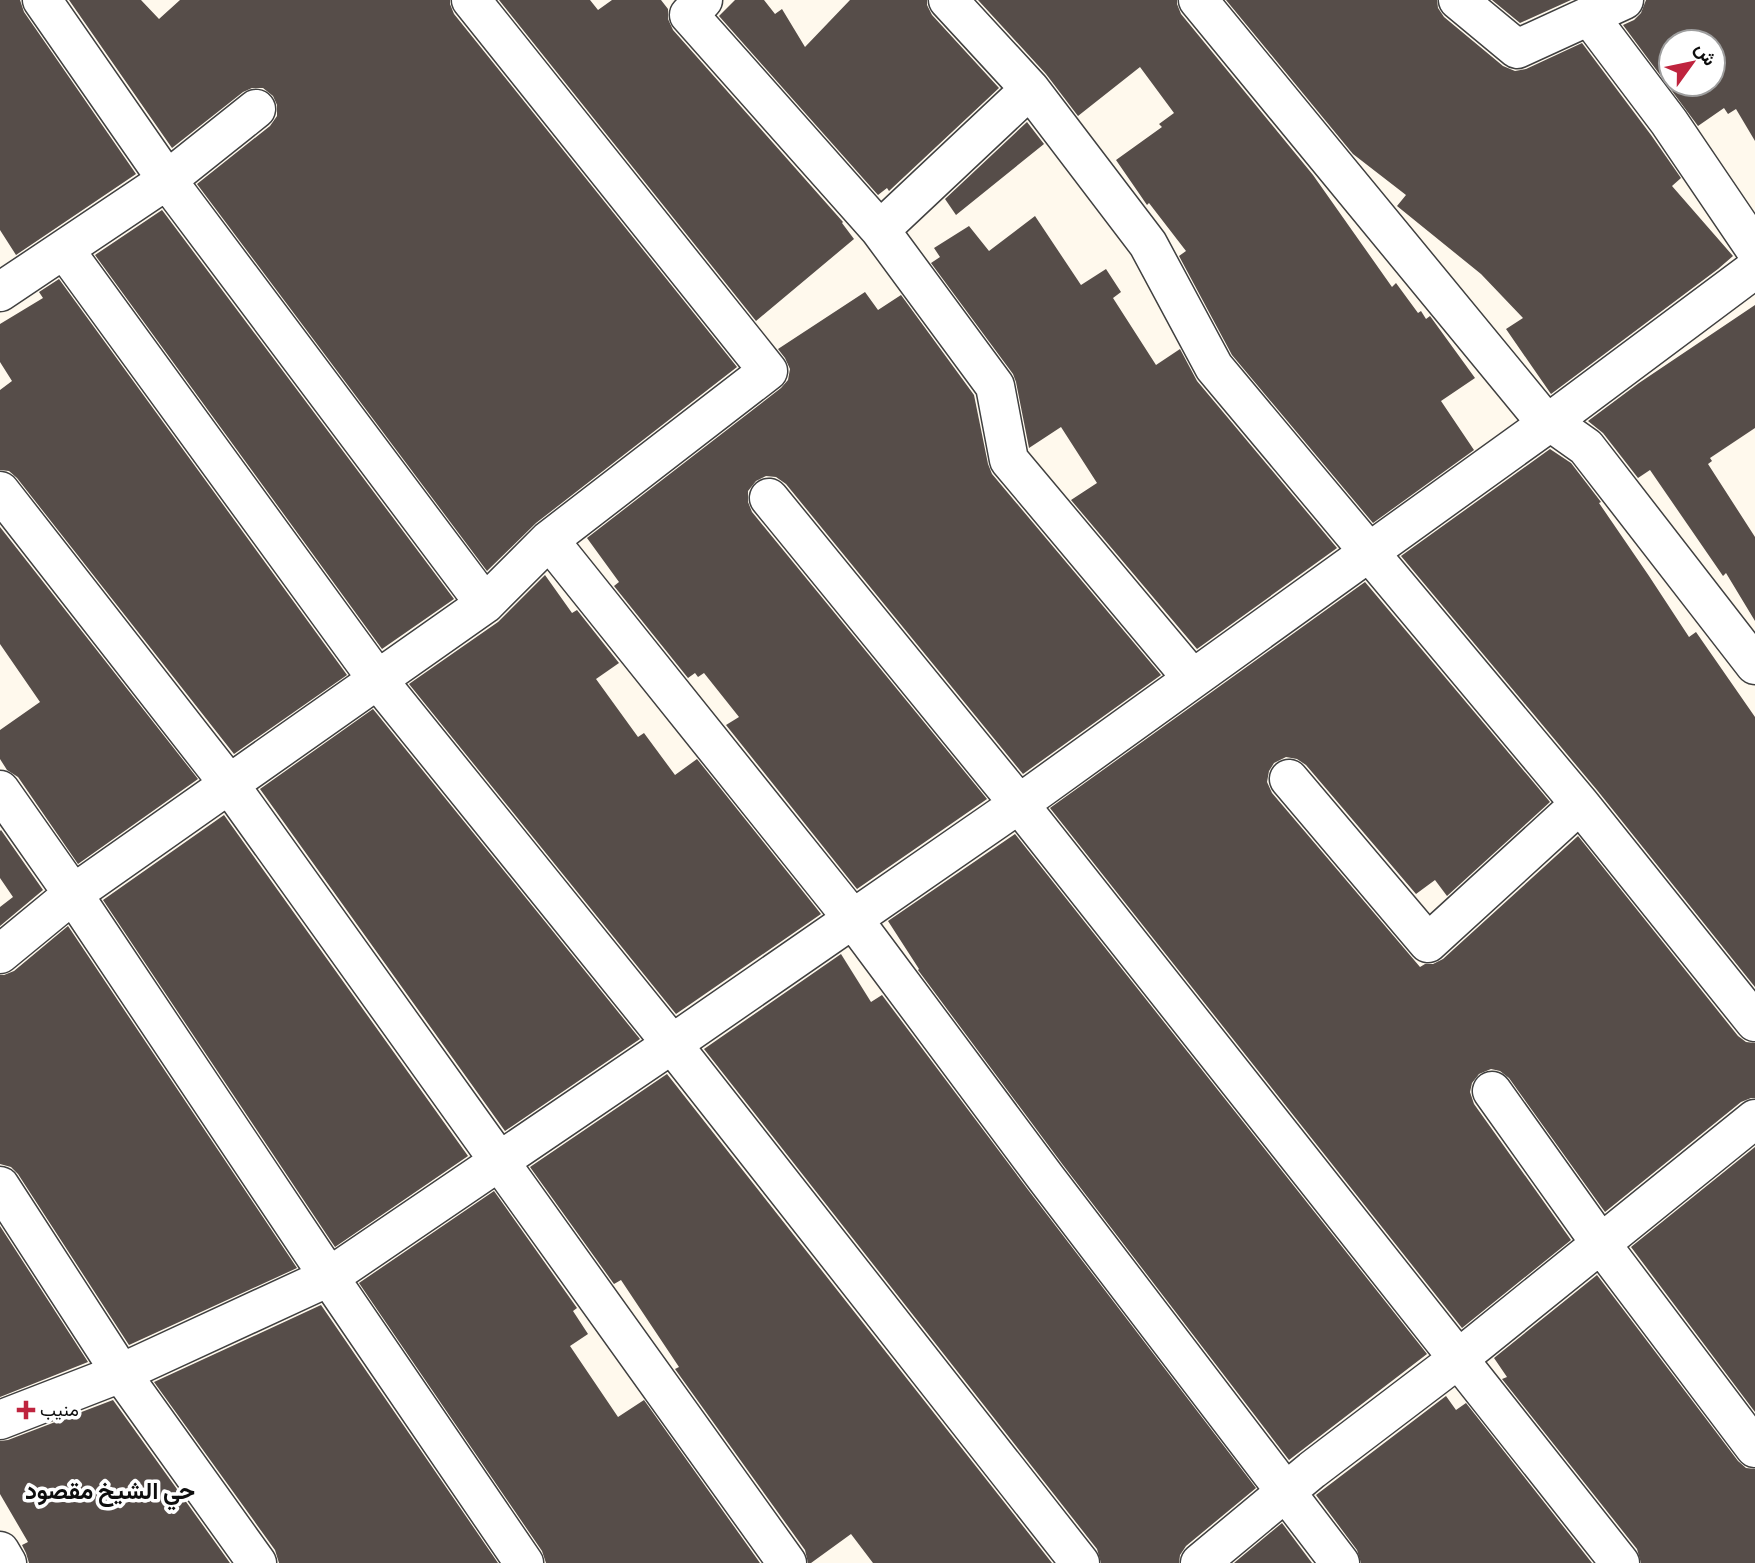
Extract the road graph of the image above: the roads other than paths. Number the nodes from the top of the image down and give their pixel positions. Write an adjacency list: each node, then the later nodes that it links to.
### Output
1 (42, 0): 10 (street)
2 (471, 0): 19 (street)
3 (702, 0): 11 (street)
4 (948, 0): 8 (street)
5 (1198, 0): 16 (street)
6 (1458, 0): 7 (street)
7 (1610, 5): 13 (street)
8 (1030, 89): 11 (street); 20 (street)
9 (256, 109): 10 (street)
10 (167, 180): 12 (street); 21 (street)
11 (880, 230): 23 (street)
12 (64, 249): 15 (street); 24 (street)
13 (1755, 249)
14 (1755, 268): 16 (street)
15 (2, 285)
16 (1550, 422): 20 (street); 22 (street)
17 (0, 491): 26 (street)
18 (769, 498): 28 (street)
19 (549, 540): 21 (street); 31 (street)
20 (1368, 553): 23 (street); 29 (street)
21 (485, 604): 24 (street)
22 (1755, 665)
23 (1192, 678): 28 (street)
24 (377, 679): 26 (street); 34 (street)
25 (1289, 779): 29 (street)
26 (229, 784): 30 (street); 37 (street)
27 (0, 790): 30 (street)
28 (1019, 804): 31 (street); 41 (street)
29 (1580, 804): 33 (street)
30 (73, 894): 32 (street); 40 (street)
31 (853, 919): 34 (street); 45 (street)
32 (0, 954)
33 (1755, 1022)
34 (672, 1044): 37 (street); 51 (street)
35 (1492, 1091): 39 (street)
36 (1755, 1119): 39 (street)
37 (499, 1161): 40 (street); 50 (street)
38 (0, 1186): 42 (street)
39 (1601, 1244): 41 (street); 44 (street)
40 (329, 1278): 42 (street); 49 (street)
41 (1458, 1359): 45 (street); 54 (street)
42 (121, 1373): 43 (street); 48 (street)
43 (0, 1420)
44 (1755, 1448)
45 (1286, 1493): 52 (street); 53 (street)
46 (0, 1551): 47 (street)
47 (7, 1563)
48 (257, 1563)
49 (524, 1563)
50 (787, 1563)
51 (1080, 1563)
52 (1200, 1563)
53 (1340, 1563)
54 (1620, 1563)

